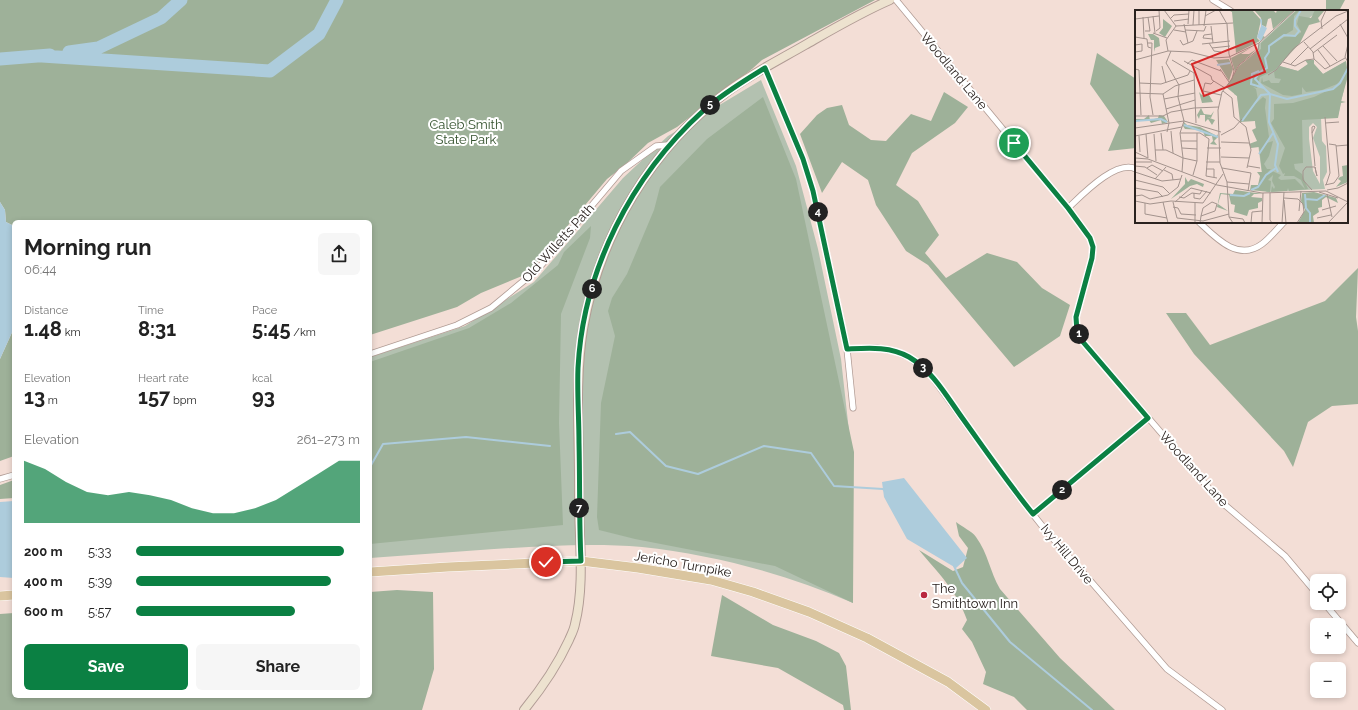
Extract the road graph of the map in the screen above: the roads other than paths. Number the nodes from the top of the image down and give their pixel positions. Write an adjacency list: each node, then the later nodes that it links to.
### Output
1 (890, 0): 5 (main road)
2 (896, 0): 8 (street, Woodland Lane)
3 (1213, 0): 4 (street)
4 (1229, 10)
5 (765, 68): 6 (main road); 11 (street)
6 (669, 145): 12 (street, Old Willetts Path); 18 (main road)
7 (1135, 168): 8 (street)
8 (1068, 208): 14 (street, Woodland Lane)
9 (1200, 223): 10 (street)
10 (1283, 223)
11 (847, 349): 13 (street); 17 (street, Ivy Hill Drive)
12 (372, 353)
13 (853, 408)
14 (1148, 418): 17 (street); 20 (street, Woodland Lane)
15 (12, 476): 16 (street)
16 (0, 479)
17 (1033, 514): 27 (street, Ivy Hill Drive)
18 (581, 561): 19 (main road, Jericho Turnpike); 25 (main road); 26 (main road, Jericho Turnpike)
19 (372, 572)
20 (1310, 586)
21 (0, 596): 22 (main road)
22 (12, 596)
23 (1330, 610): 24 (street)
24 (1358, 643)
25 (524, 710)
26 (986, 710)
27 (1222, 710)

